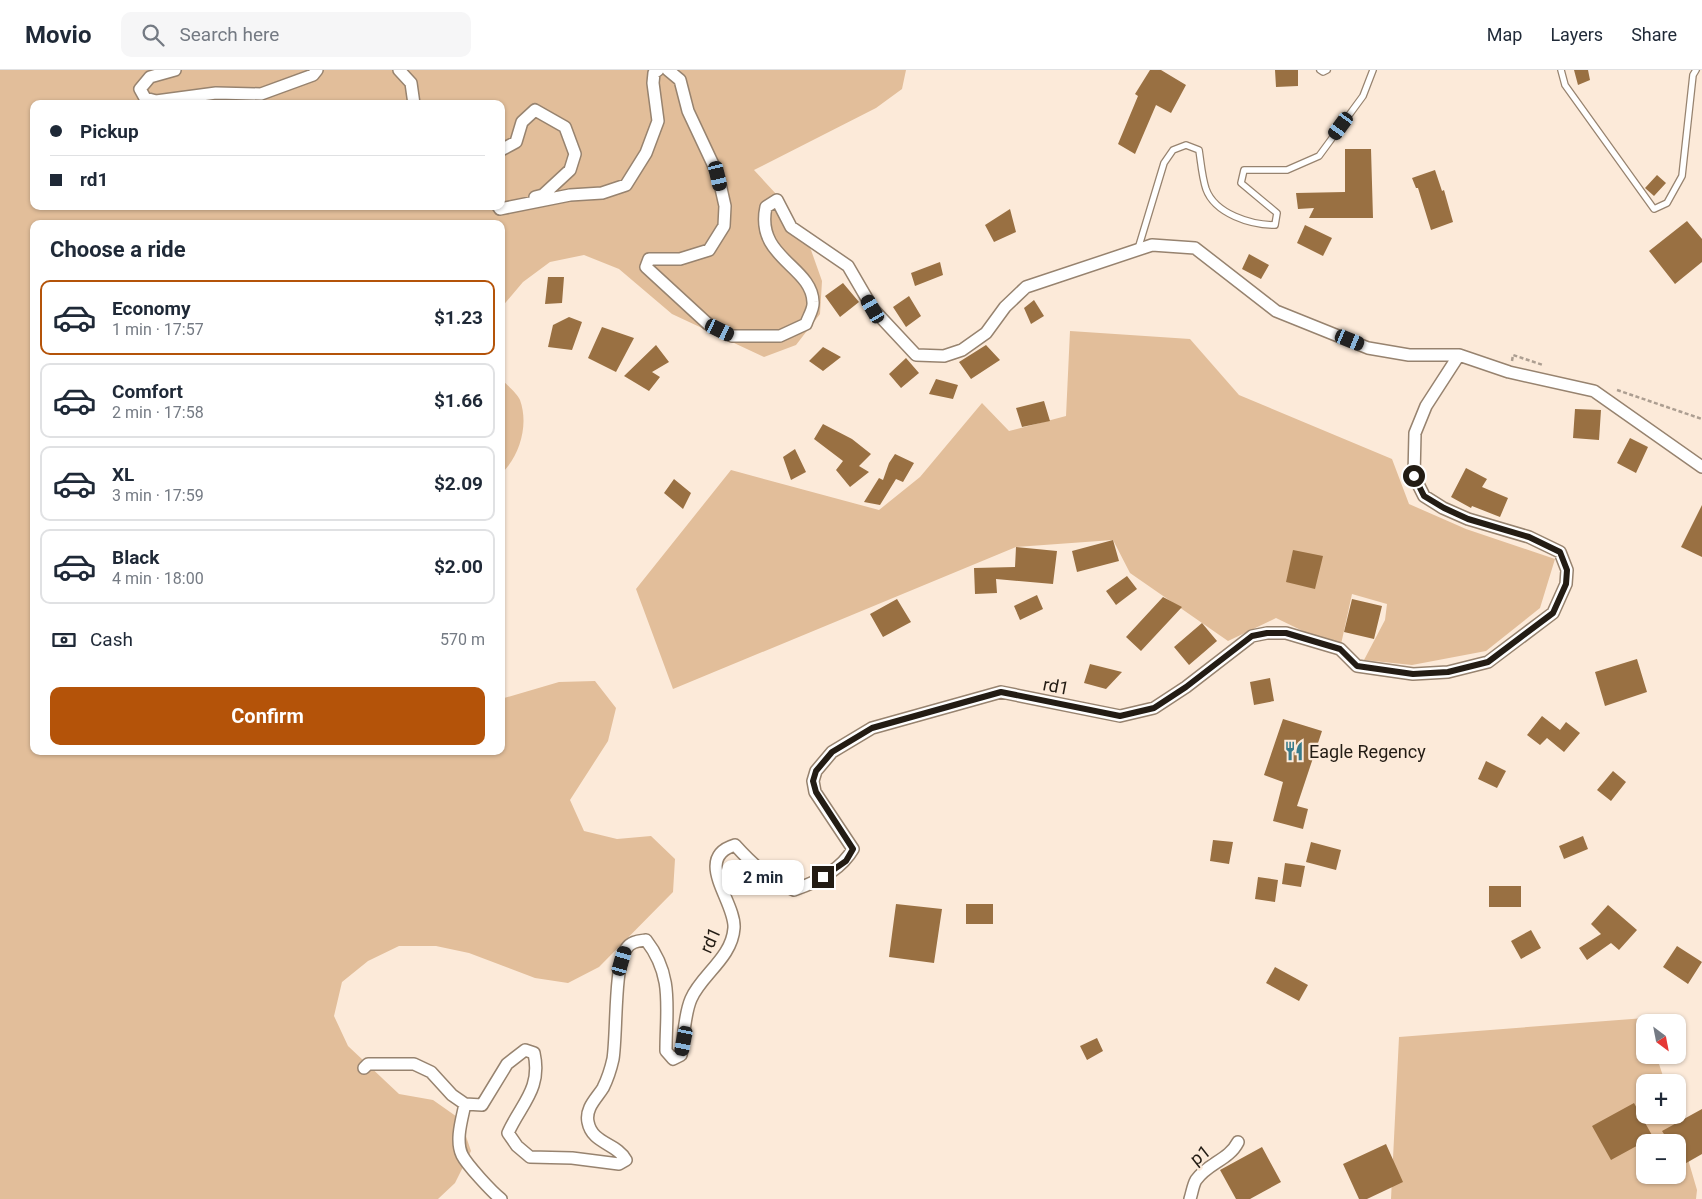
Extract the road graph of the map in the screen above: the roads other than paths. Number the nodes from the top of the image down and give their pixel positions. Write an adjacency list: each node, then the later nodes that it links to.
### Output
1 (175, 70): 11 (street)
2 (317, 70): 12 (street)
3 (399, 70): 13 (street)
4 (658, 70): 16 (street)
5 (668, 70): 17 (street)
6 (1320, 70): 7 (lane)
7 (1327, 70)
8 (1373, 70): 17 (lane)
9 (1561, 70): 10 (lane)
10 (1696, 70)
11 (153, 100)
12 (164, 100)
13 (413, 100)
14 (505, 148): 15 (street)
15 (505, 201)
16 (505, 208)
17 (1138, 251): 18 (street)
18 (1459, 355): 19 (street); 21 (street, rd1)
19 (1702, 467)
20 (364, 1068): 21 (street)
21 (465, 1104): 23 (street)
22 (1238, 1142): 24 (street, p1)
23 (501, 1199)
24 (1190, 1199)

